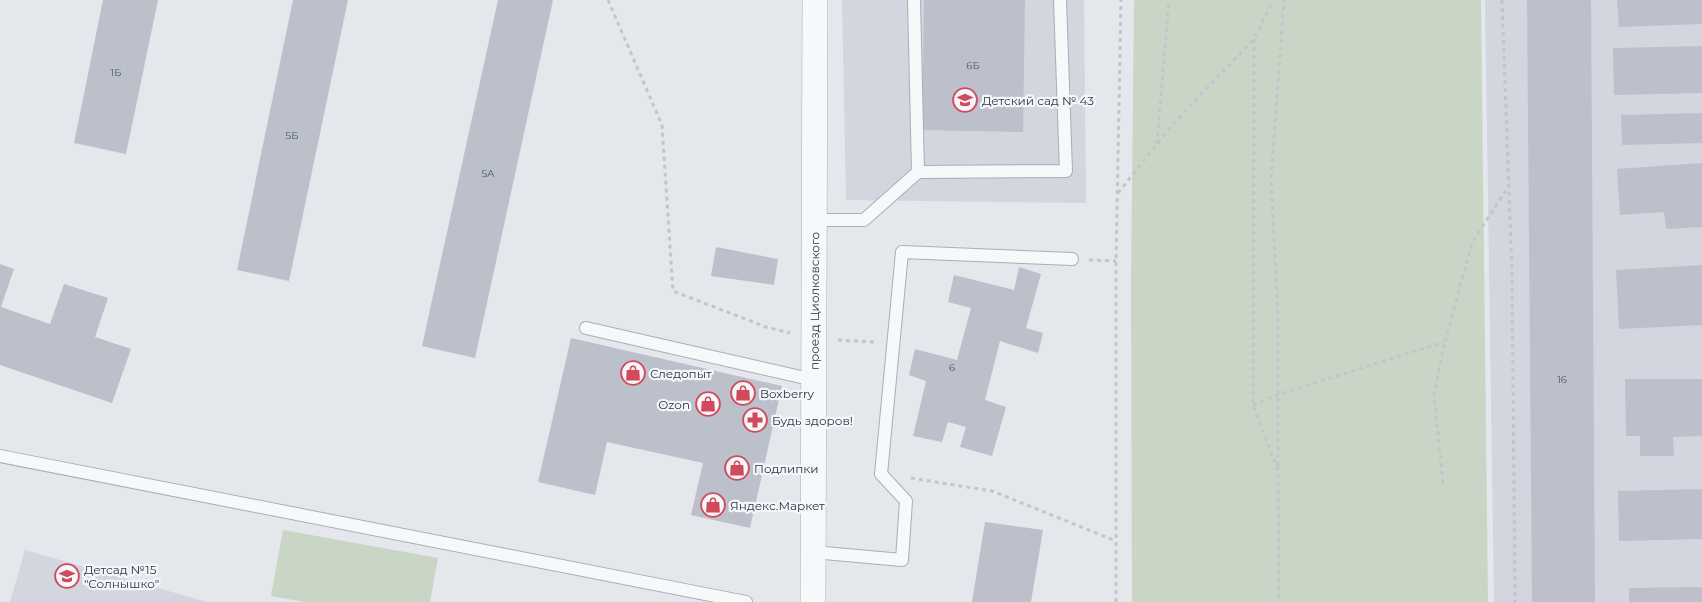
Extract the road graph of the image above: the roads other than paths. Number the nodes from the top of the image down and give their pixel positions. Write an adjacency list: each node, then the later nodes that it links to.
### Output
1 (815, 0): 5 (street, проезд Циолковского)
2 (914, 0): 4 (lane)
3 (1060, 0): 4 (lane)
4 (918, 172): 5 (lane)
5 (814, 220): 8 (street, проезд Циолковского)
6 (1072, 259): 10 (lane)
7 (586, 328): 8 (lane)
8 (814, 380): 10 (street, проезд Циолковского)
9 (0, 456): 11 (lane)
10 (813, 552): 12 (street, проезд Циолковского)
11 (746, 602)
12 (813, 602)

